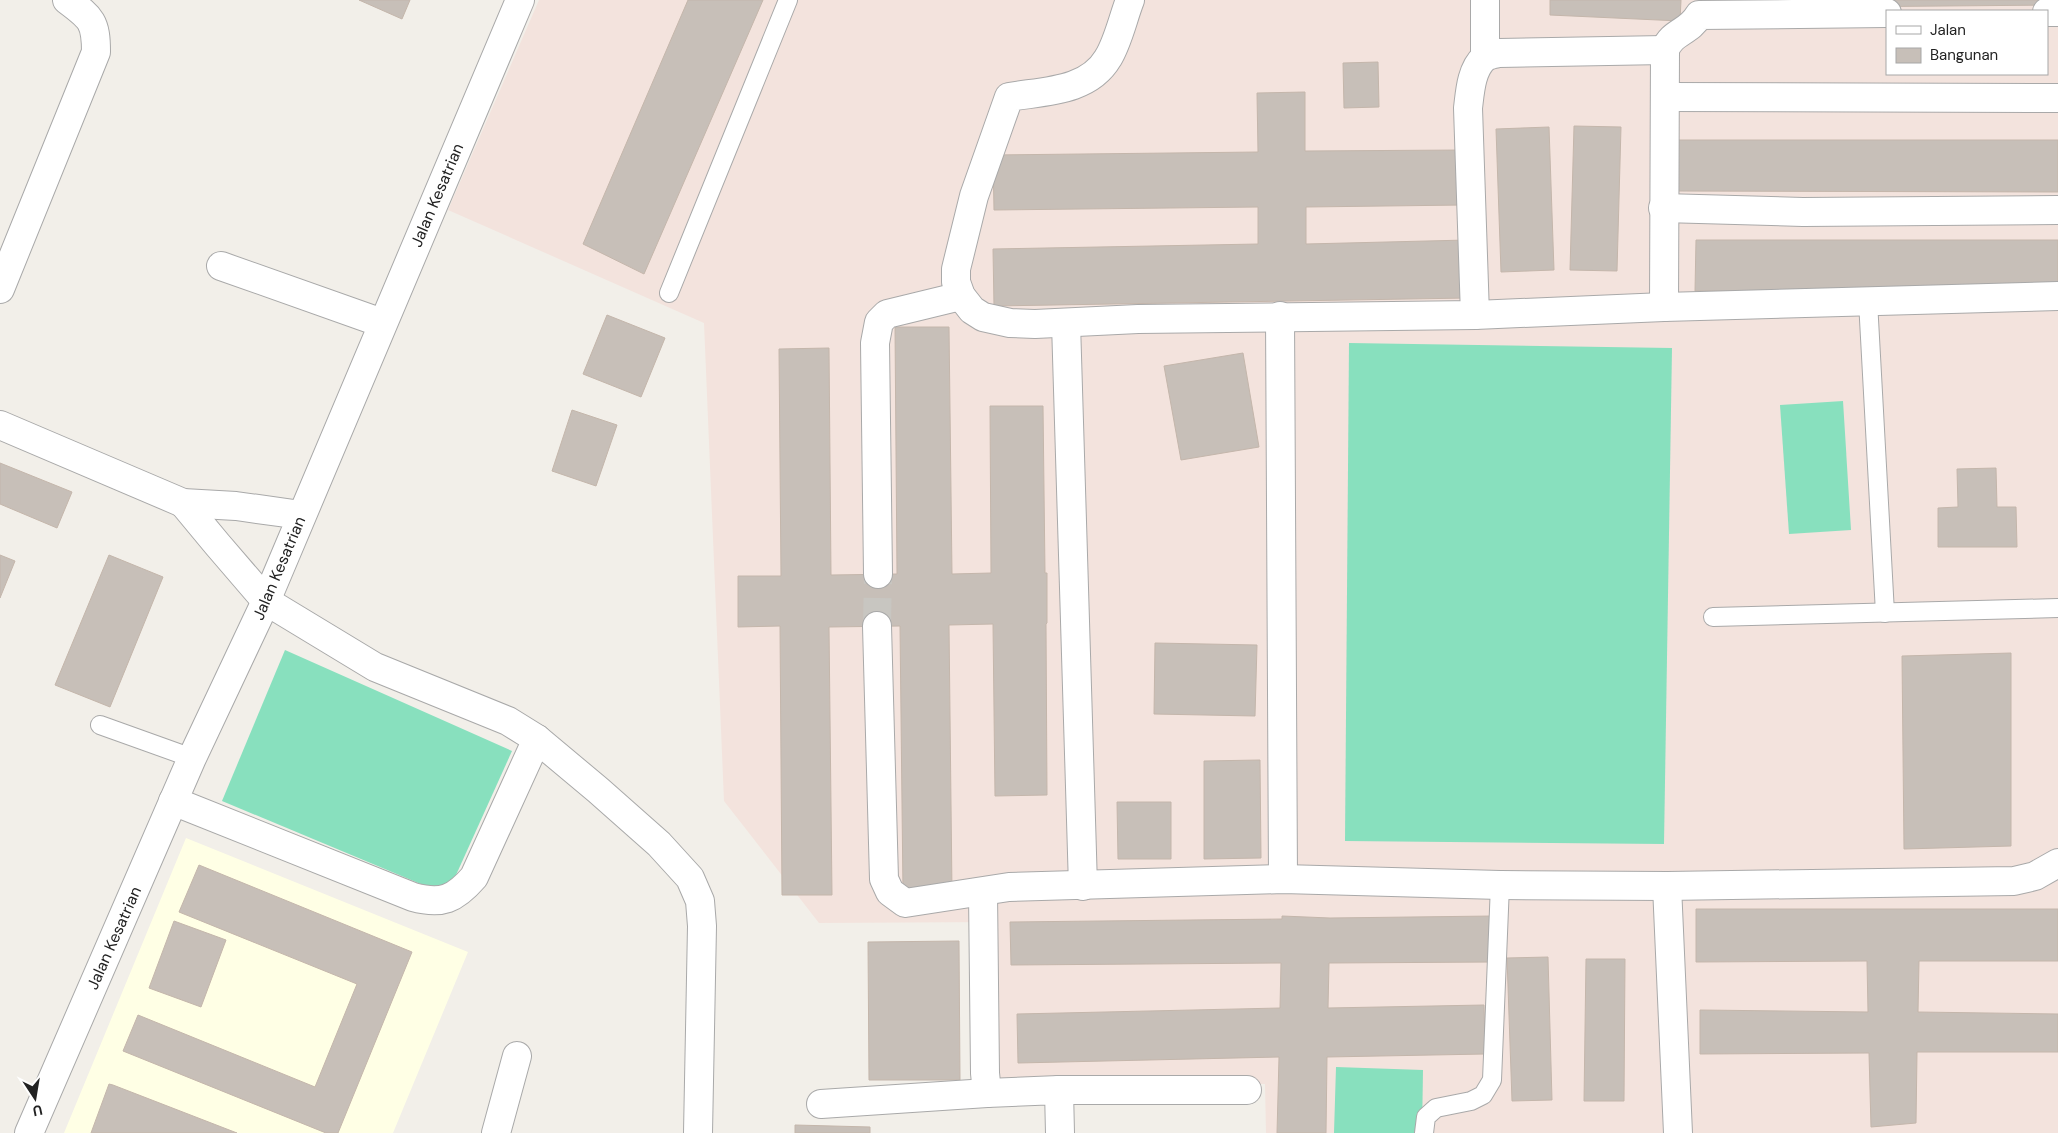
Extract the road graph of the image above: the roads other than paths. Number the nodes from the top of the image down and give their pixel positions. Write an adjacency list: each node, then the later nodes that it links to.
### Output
1 (67, 0): 14 (street)
2 (520, 0): 22 (street, Jalan Kesatrian)
3 (788, 0): 15 (lane)
4 (1130, 0): 16 (street)
5 (1485, 0): 8 (street)
6 (1886, 13): 7 (street)
7 (1665, 50): 8 (street); 9 (street)
8 (1485, 57): 21 (street)
9 (1666, 97): 10 (street); 11 (street)
10 (2058, 98)
11 (1663, 208): 12 (street); 19 (street)
12 (2058, 210)
13 (221, 266): 22 (street)
14 (0, 289)
15 (669, 293)
16 (961, 296): 23 (street); 27 (street)
17 (2058, 296): 18 (street)
18 (1868, 301): 19 (street); 30 (lane)
19 (1664, 307): 21 (street)
20 (1280, 316): 21 (street); 23 (street); 38 (street)
21 (1476, 316)
22 (382, 323): 26 (street, Jalan Kesatrian)
23 (1066, 323): 40 (street)
24 (0, 425): 25 (street)
25 (183, 502): 26 (street); 28 (street)
26 (301, 515): 28 (street, Jalan Kesatrian)
27 (878, 574)
28 (266, 601): 34 (street); 35 (street, Jalan Kesatrian)
29 (2058, 608): 30 (lane)
30 (1885, 613): 31 (lane)
31 (1713, 617)
32 (877, 626): 42 (street)
33 (100, 725): 35 (lane)
34 (536, 739): 36 (street); 50 (street)
35 (192, 758): 36 (street, Jalan Kesatrian)
36 (173, 802): 48 (street, Jalan Kesatrian)
37 (2058, 863): 41 (street)
38 (1283, 879): 39 (street); 40 (street)
39 (1500, 885): 41 (street); 52 (lane)
40 (1083, 886): 42 (street)
41 (1667, 886): 53 (street)
42 (983, 892): 46 (street)
43 (516, 1056): 49 (street)
44 (1058, 1090): 45 (street); 46 (street); 51 (street)
45 (1247, 1090)
46 (987, 1093): 47 (street)
47 (821, 1104)
48 (29, 1133)
49 (496, 1133)
50 (698, 1133)
51 (1060, 1133)
52 (1424, 1133)
53 (1678, 1133)

